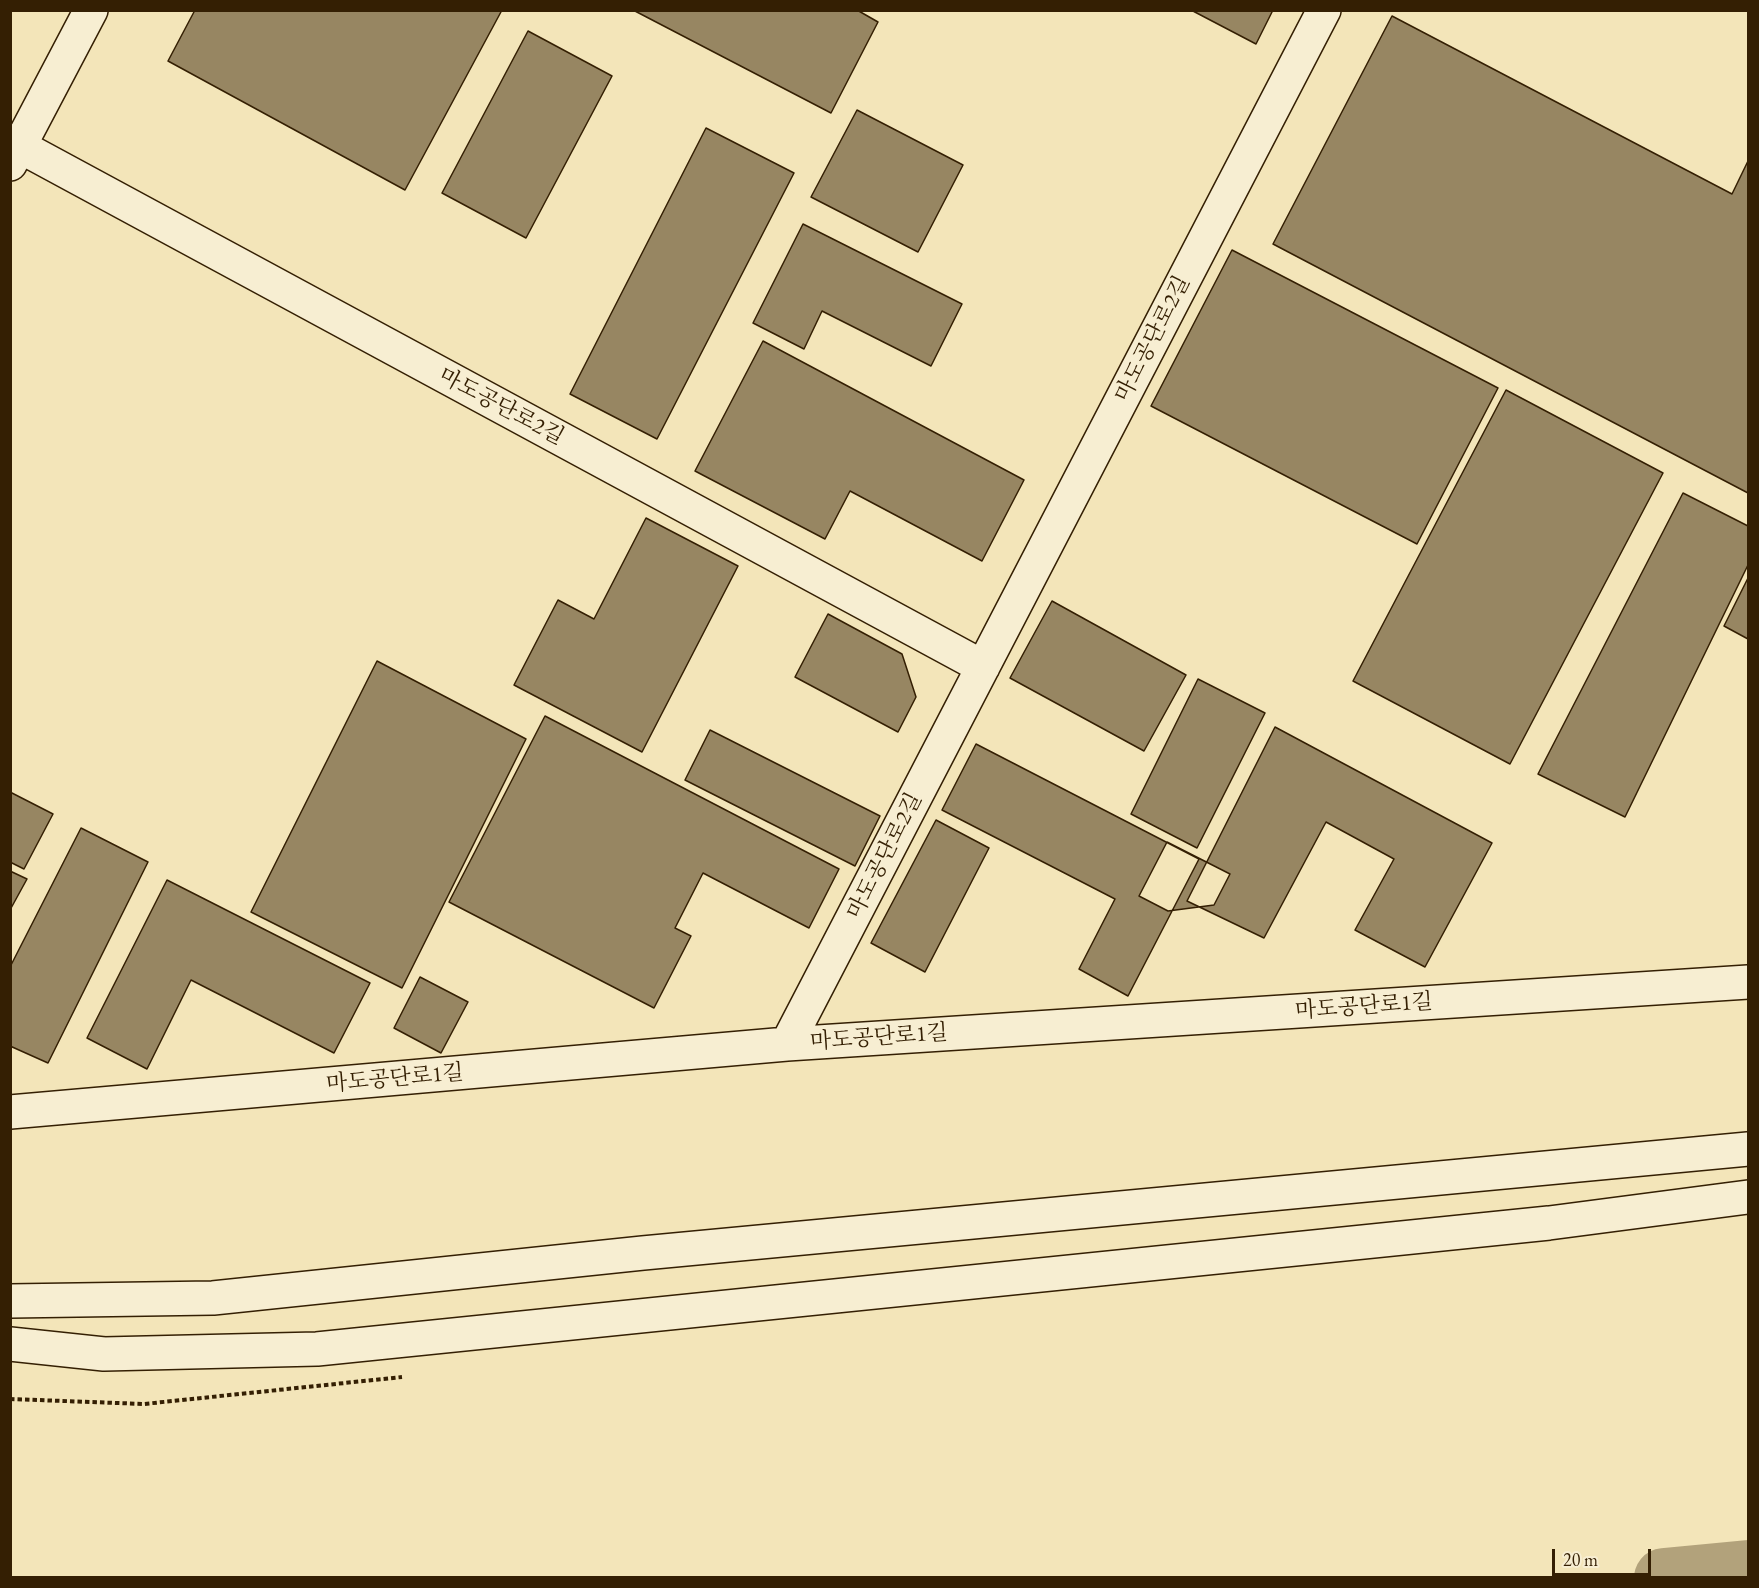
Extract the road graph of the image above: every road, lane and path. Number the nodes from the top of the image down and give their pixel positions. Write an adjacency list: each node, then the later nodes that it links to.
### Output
1 (90, 10): 3 (street)
2 (1324, 10): 4 (street, 마도공단로2길)
3 (14, 150): 4 (street, 마도공단로2길)
4 (983, 667): 6 (street, 마도공단로2길)
5 (1749, 982): 6 (street, 마도공단로1길)
6 (787, 1044): 7 (street, 마도공단로1길)
7 (10, 1112)
8 (1749, 1149): 10 (street)
9 (1749, 1197): 11 (street)
10 (10, 1301)
11 (10, 1344)

